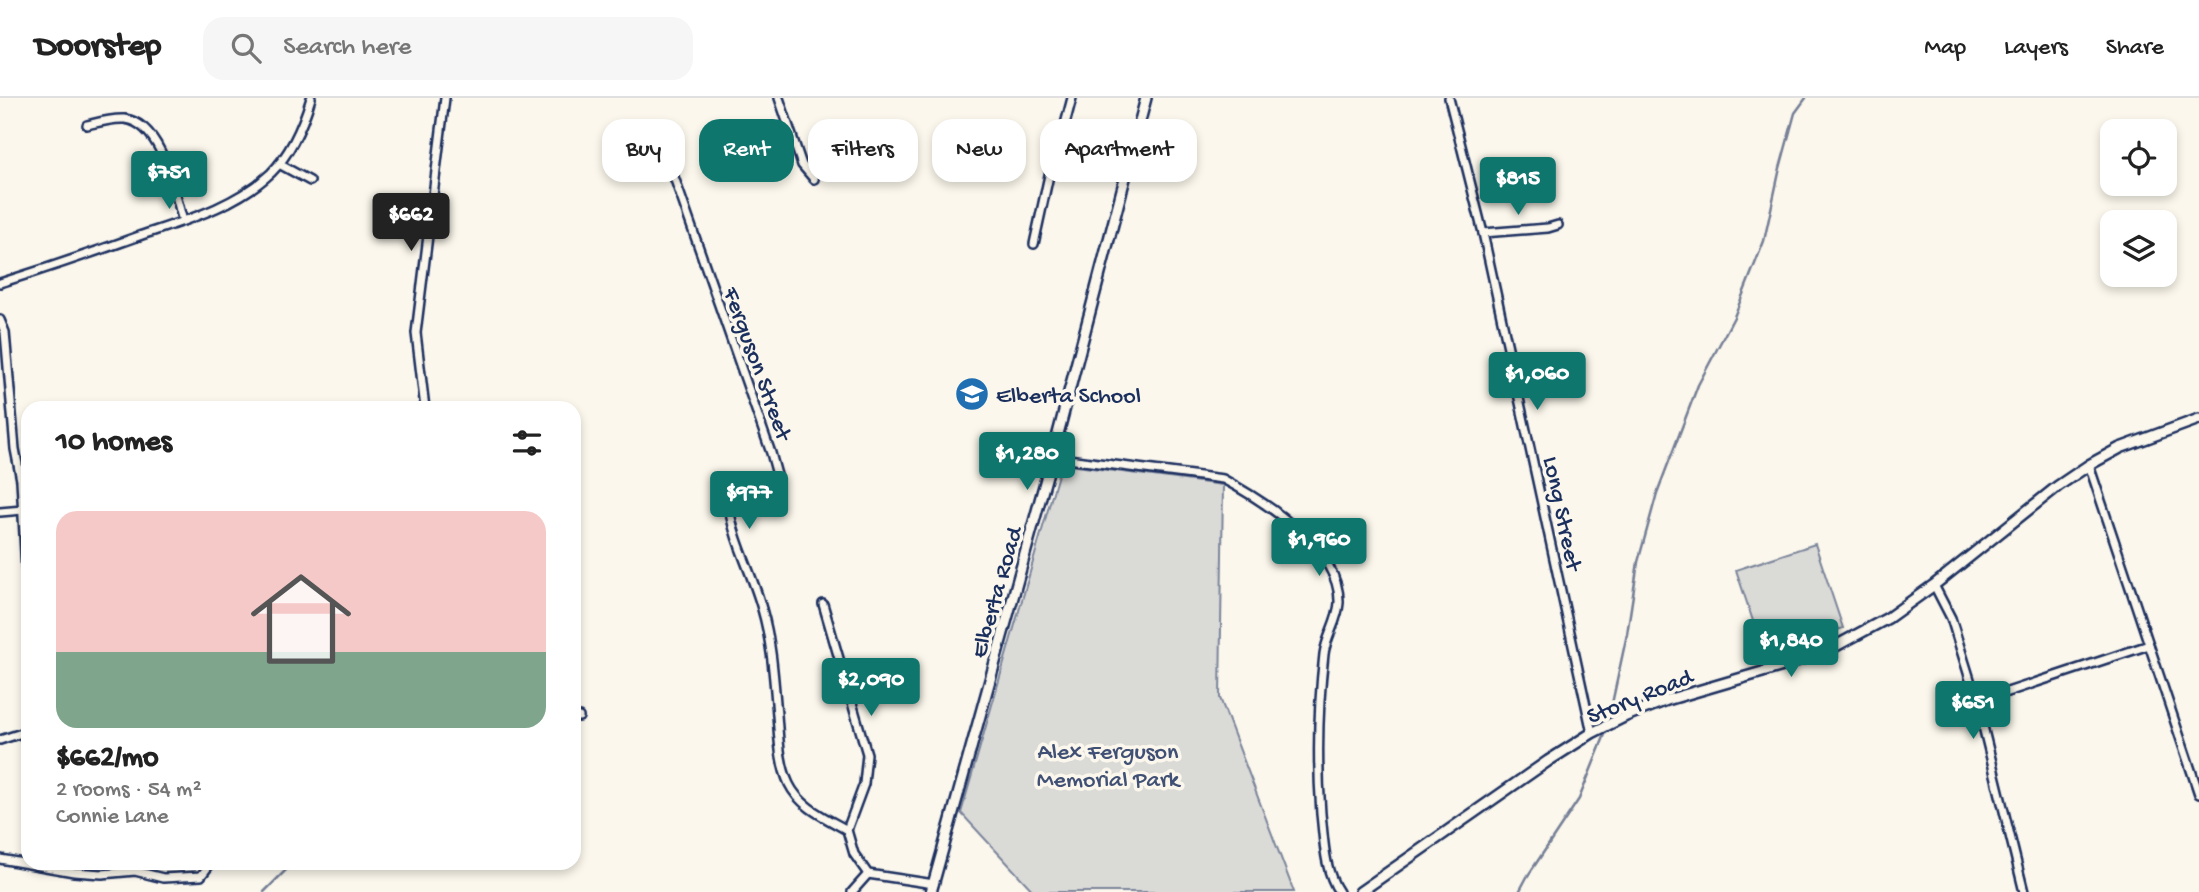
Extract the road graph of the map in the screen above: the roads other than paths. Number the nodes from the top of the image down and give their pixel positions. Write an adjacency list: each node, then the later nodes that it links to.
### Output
1 (311, 98): 10 (street)
2 (445, 98): 22 (street)
3 (779, 98): 11 (street)
4 (1072, 98): 7 (street)
5 (1146, 98): 8 (street, Elberta Road)
6 (1449, 98): 18 (street, Long Street)
7 (1066, 119)
8 (1140, 119)
9 (87, 125): 16 (street)
10 (279, 164): 12 (street); 16 (street)
11 (808, 172)
12 (310, 181)
13 (676, 182): 37 (street, Ferguson Street)
14 (1048, 182): 19 (street)
15 (1124, 182): 24 (street, Elberta Road)
16 (183, 221): 20 (street)
17 (1558, 225): 18 (street)
18 (1483, 233): 34 (street, Long Street)
19 (1034, 244)
20 (0, 283)
21 (0, 320): 26 (street)
22 (424, 401)
23 (2199, 419): 25 (street, Story Road)
24 (1052, 457): 43 (street, Elberta Road); 45 (street)
25 (2089, 465): 29 (street, Story Road); 31 (street)
26 (21, 480)
27 (21, 510): 28 (street)
28 (0, 512)
29 (1934, 585): 32 (street); 34 (street, Story Road)
30 (822, 604): 37 (street)
31 (2149, 645): 32 (street); 36 (street)
32 (1977, 702): 47 (street)
33 (21, 733): 35 (street)
34 (1592, 733): 46 (street, Story Road)
35 (0, 740)
36 (2199, 794)
37 (847, 830): 42 (street)
38 (0, 859): 39 (street)
39 (21, 863)
40 (63, 870): 41 (street)
41 (207, 870)
42 (868, 874): 43 (street); 44 (street)
43 (932, 888)
44 (852, 892)
45 (1339, 892)
46 (1360, 892)
47 (2024, 892)

